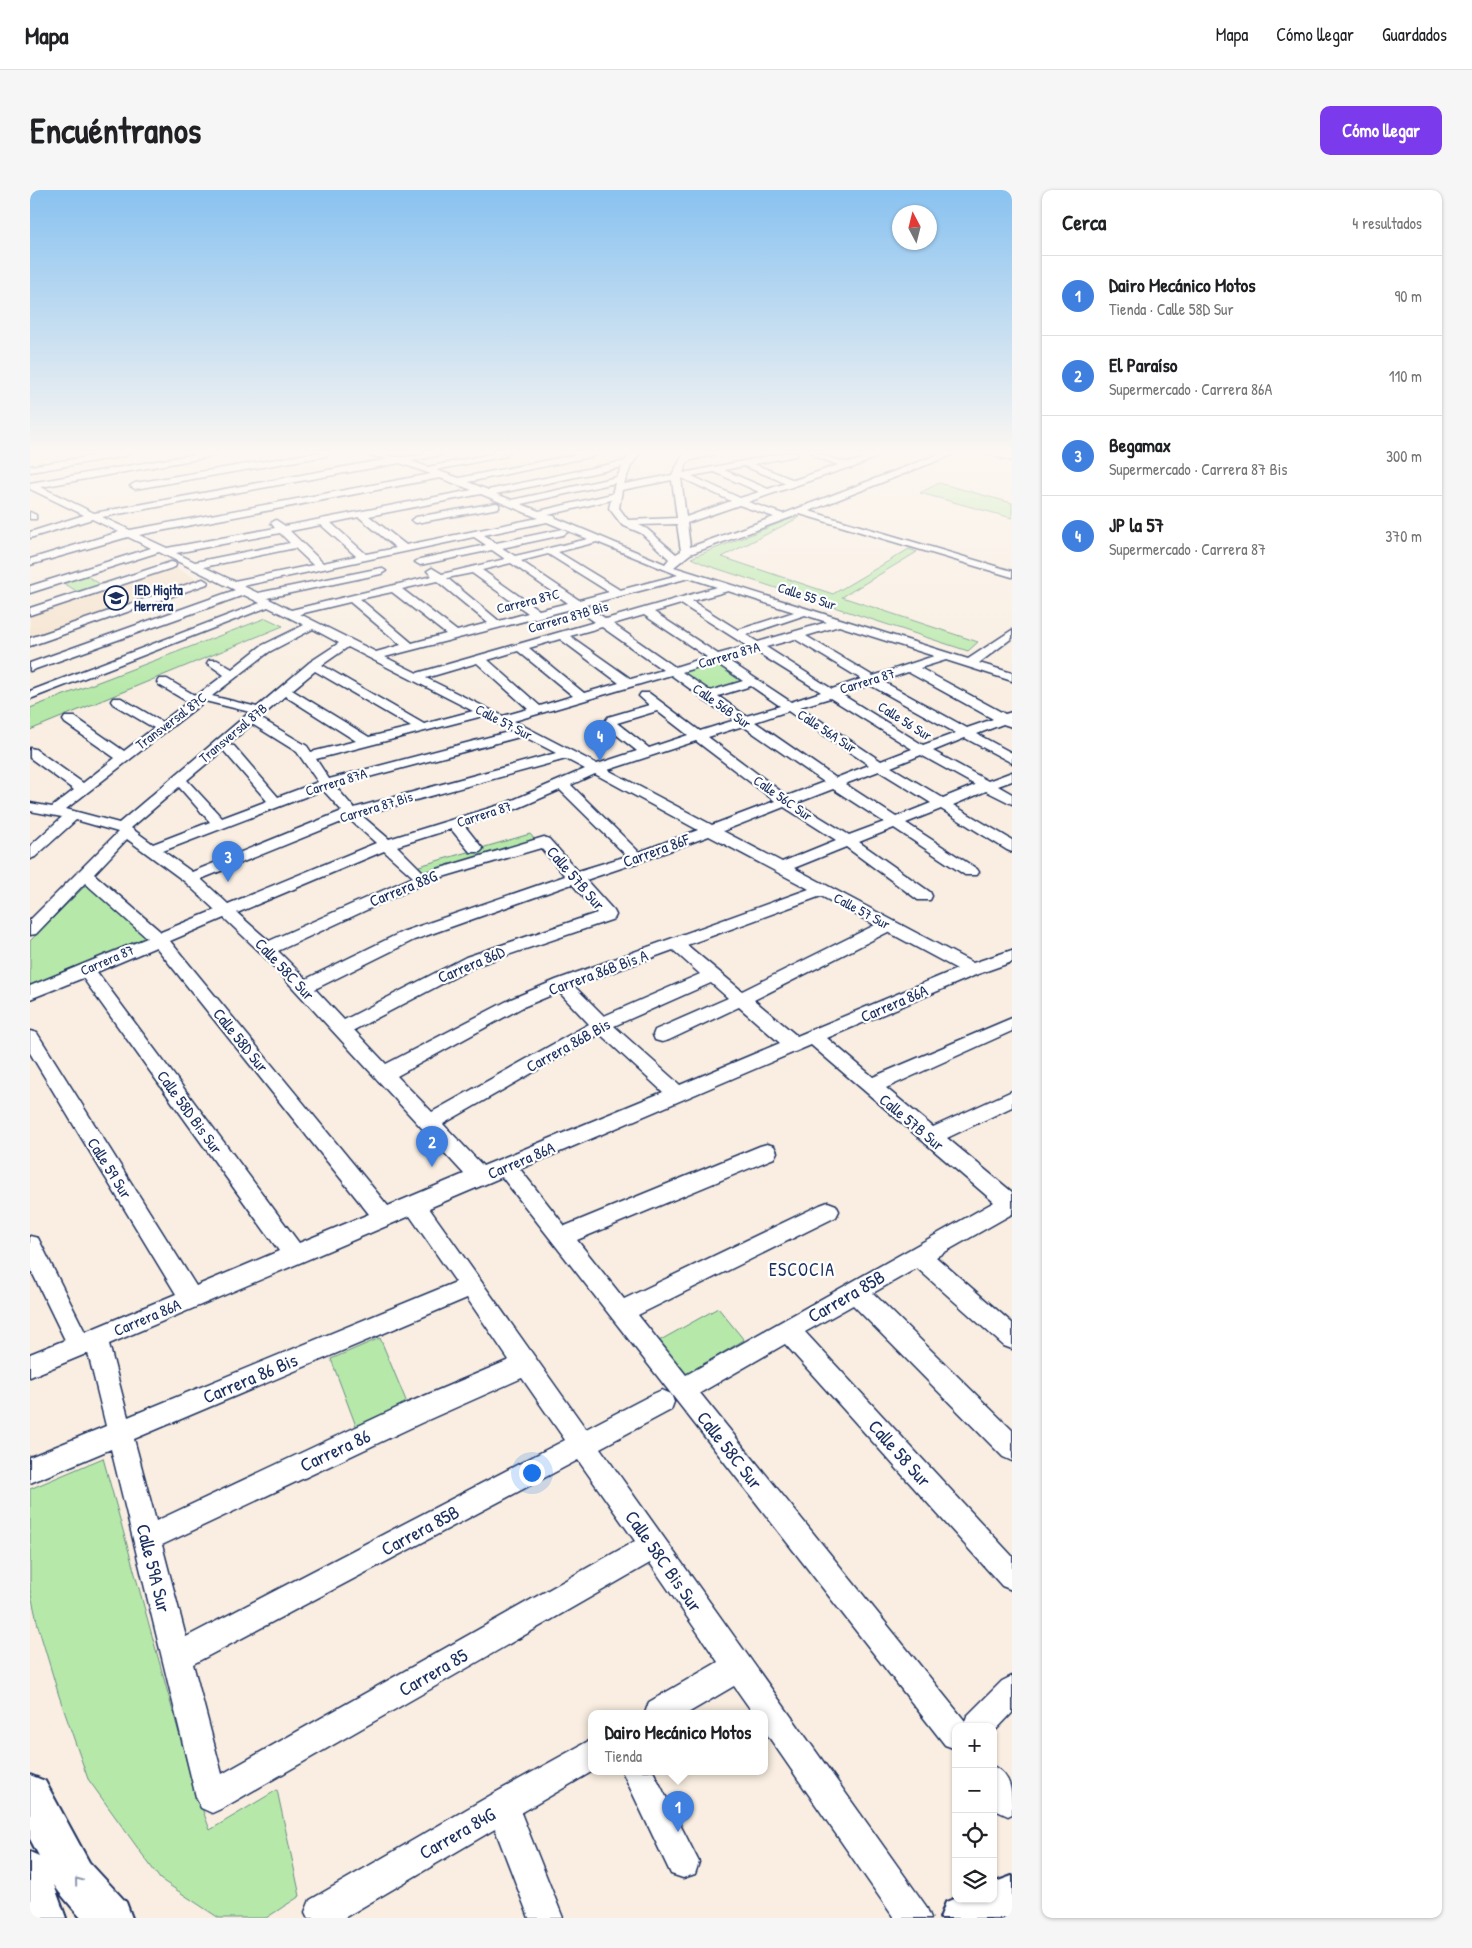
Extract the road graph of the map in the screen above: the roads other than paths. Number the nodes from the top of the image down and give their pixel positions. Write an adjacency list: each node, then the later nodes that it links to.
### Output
1 (127, 534): 18 (street, Calle 57 Sur); 27 (street)
2 (257, 534): 18 (street)
3 (288, 534): 16 (street)
4 (337, 534): 24 (street)
5 (385, 534): 23 (street)
6 (434, 534): 15 (street)
7 (476, 534): 15 (street); 17 (street, Calle 56B Sur)
8 (555, 534): 17 (street)
9 (587, 534): 14 (street, Calle 55 Sur)
10 (647, 534): 25 (street)
11 (684, 534): 20 (street)
12 (737, 534): 20 (street)
13 (876, 534): 35 (street)
14 (599, 539): 19 (street); 32 (street, Calle 55 Sur)
15 (444, 541): 23 (street)
16 (298, 544): 22 (street); 31 (street)
17 (494, 546): 23 (street); 26 (street, Calle 56B Sur)
18 (162, 551): 28 (street); 30 (street, Calle 57 Sur)
19 (550, 551): 26 (street); 45 (street)
20 (686, 552): 25 (street)
21 (90, 554): 28 (street)
22 (253, 554): 30 (street); 37 (street)
23 (412, 556): 24 (street); 38 (street)
24 (363, 557): 31 (street)
25 (675, 559): 32 (street)
26 (513, 560): 33 (street); 50 (street, Calle 56B Sur)
27 (30, 562)
28 (110, 565): 43 (street)
29 (171, 565): 53 (street)
30 (193, 566): 40 (street, Calle 57 Sur)
31 (320, 566): 37 (street)
32 (667, 568): 36 (street, Calle 55 Sur)
33 (474, 569): 38 (street); 55 (street)
34 (381, 570): 46 (street)
35 (1012, 574)
36 (690, 575): 41 (street, Calle 55 Sur); 45 (street, Carrera 87C)
37 (275, 576): 40 (street)
38 (439, 578): 42 (street); 60 (street)
39 (203, 582): 58 (street)
40 (232, 585): 44 (street, Calle 57 Sur)
41 (730, 587): 48 (street, Carrera 87B Bis); 52 (street, Calle 55 Sur)
42 (394, 588): 47 (street); 63 (street)
43 (30, 590)
44 (244, 591): 46 (street, Calle 57 Sur); 66 (street)
45 (618, 593): 50 (street, Carrera 87C)
46 (257, 597): 49 (street, Calle 57 Sur)
47 (352, 598): 54 (street); 70 (street)
48 (682, 600): 51 (street, Carrera 87B Bis); 62 (street, Calle 56 Sur)
49 (269, 603): 54 (street, Calle 57 Sur); 91 (street)
50 (576, 604): 55 (street, Carrera 87C); 57 (street, Calle 56B Sur)
51 (645, 611): 57 (street, Carrera 87B Bis); 75 (street, Calle 56A Sur)
52 (805, 611): 56 (street, Calle 55 Sur); 62 (street)
53 (30, 612)
54 (290, 613): 59 (street, Calle 57 Sur)
55 (537, 614): 60 (street, Carrera 87C)
56 (841, 622): 65 (street, Carrera 87A); 73 (street, Calle 55 Sur)
57 (603, 623): 64 (street, Carrera 87B Bis); 81 (street, Calle 56B Sur)
58 (82, 624): 66 (street); 67 (street)
59 (313, 624): 68 (street, Calle 57 Sur); 82 (street, Transversal 87C)
60 (496, 624): 63 (street, Carrera 87C)
61 (1012, 633): 77 (street)
62 (736, 634): 71 (street, Calle 56 Sur)
63 (454, 635): 70 (street, Carrera 87C)
64 (561, 635): 69 (street, Carrera 87B Bis); 88 (street)
65 (798, 636): 71 (street, Carrera 87A); 85 (street)
66 (109, 639): 79 (street)
67 (30, 642)
68 (348, 642): 72 (street, Calle 57 Sur); 78 (street, Transversal 87B)
69 (520, 646): 74 (street, Carrera 87B Bis); 94 (street)
70 (410, 647): 72 (street, Carrera 87C)
71 (758, 647): 75 (street, Carrera 87A); 90 (street, Calle 56 Sur)
72 (374, 656): 83 (street, Calle 57 Sur)
73 (946, 656): 77 (street, Calle 55 Sur); 80 (street, Carrera 87)
74 (479, 658): 83 (street, Carrera 87B Bis); 99 (street)
75 (717, 659): 81 (street, Carrera 87A); 87 (street, Calle 56A Sur)
76 (213, 662): 82 (street)
77 (970, 664): 84 (street, Calle 55 Sur)
78 (314, 665): 89 (street, Transversal 87B); 108 (street)
79 (30, 667)
80 (910, 668): 85 (street, Carrera 87); 104 (street)
81 (672, 671): 88 (street, Carrera 87A); 93 (street, Calle 56B Sur)
82 (232, 674): 95 (street, Transversal 87C)
83 (415, 676): 100 (street, Calle 57 Sur)
84 (1012, 677)
85 (871, 680): 90 (street, Carrera 87); 110 (street)
86 (163, 682): 95 (street)
87 (752, 682): 93 (street); 98 (street, Calle 56A Sur)
88 (629, 684): 94 (street, Carrera 87A)
89 (284, 690): 101 (street, Transversal 87B); 112 (street)
90 (830, 693): 98 (street, Carrera 87); 114 (street, Calle 56 Sur)
91 (30, 695)
92 (645, 696): 97 (street, Calle 56C Sur)
93 (706, 696): 105 (street, Calle 56B Sur)
94 (582, 697): 99 (street, Carrera 87A)
95 (199, 699): 101 (street); 107 (street, Transversal 87C)
96 (118, 701): 107 (street)
97 (660, 706): 106 (street); 111 (street, Calle 56C Sur)
98 (788, 706): 105 (street, Carrera 87); 121 (street, Calle 56A Sur)
99 (537, 710): 103 (street, Carrera 87A)
100 (485, 712): 103 (street, Calle 57 Sur); 108 (street)
101 (255, 714): 119 (street); 124 (street, Transversal 87B)
102 (70, 720): 118 (street)
103 (501, 720): 109 (street, Calle 57 Sur)
104 (1009, 720): 110 (street, Carrera 86F)
105 (743, 721): 111 (street, Carrera 87); 125 (street, Calle 56B Sur)
106 (610, 724): 116 (street)
107 (162, 728): 118 (street, Transversal 87C)
108 (422, 728): 112 (street)
109 (524, 732): 117 (street, Calle 57 Sur); 126 (street, Carrera 87A)
110 (965, 734): 114 (street, Carrera 86F); 120 (street)
111 (698, 736): 116 (street, Carrera 87); 131 (street, Calle 56C Sur)
112 (367, 742): 119 (street)
113 (229, 749): 132 (street)
114 (922, 750): 121 (street, Carrera 86F); 128 (street, Calle 56 Sur)
115 (30, 752): 129 (street)
116 (647, 753): 122 (street, Carrera 87)
117 (568, 754): 122 (street, Calle 57 Sur); 136 (street, Carrera 87 Bis)
118 (123, 757): 129 (street, Transversal 87C)
119 (308, 757): 126 (street)
120 (1012, 759)
121 (880, 766): 125 (street, Carrera 86F); 133 (street, Calle 56A Sur)
122 (596, 770): 127 (street, Carrera 87); 142 (street, Calle 57 Sur)
123 (1012, 776): 128 (street)
124 (179, 779): 139 (street); 141 (street, Transversal 87B)
125 (834, 783): 131 (street, Carrera 86F); 138 (street, Calle 56B Sur)
126 (326, 784): 132 (street, Carrera 87A); 136 (street)
127 (562, 784): 140 (street, Carrera 87); 150 (street)
128 (988, 786): 130 (street, Calle 56 Sur); 133 (street)
129 (82, 789): 135 (street, Transversal 87C)
130 (1012, 800)
131 (786, 802): 142 (street, Carrera 86F); 144 (street, Calle 56C Sur)
132 (276, 803): 139 (street, Carrera 87A)
133 (943, 804): 138 (street); 146 (street, Calle 56A Sur)
134 (30, 807): 135 (street)
135 (55, 811): 137 (street, Calle 58C Sur)
136 (351, 813): 145 (street); 155 (street, Carrera 87 Bis)
137 (73, 815): 141 (street, Calle 58C Sur); 149 (street)
138 (896, 822): 144 (street); 153 (street, Calle 56B Sur)
139 (219, 823): 147 (street, Carrera 87A)
140 (454, 824): 145 (street, Carrera 87); 148 (street)
141 (124, 830): 147 (street, Calle 58C Sur); 154 (street, Transversal 87B)
142 (710, 830): 150 (street, Carrera 86F); 151 (street, Calle 57 Sur)
143 (544, 842): 156 (street, Calle 57B Sur); 165 (street, Carrera 88G)
144 (847, 842): 151 (street); 158 (street, Calle 56C Sur)
145 (385, 845): 152 (street); 159 (street, Carrera 87)
146 (1012, 847)
147 (153, 849): 155 (street, Calle 58C Sur)
148 (476, 849)
149 (30, 854)
150 (637, 858): 156 (street, Carrera 86F)
151 (780, 868): 157 (street, Calle 57 Sur)
152 (417, 872)
153 (972, 872)
154 (84, 875): 162 (street, Transversal 87B); 163 (street, Calle 58D Sur)
155 (190, 878): 159 (street, Calle 58C Sur)
156 (574, 878): 160 (street, Calle 57B Sur); 171 (street, Carrera 86F)
157 (822, 890): 161 (street, Calle 57 Sur); 164 (street, Carrera 86B Bis A)
158 (924, 896)
159 (228, 911): 163 (street, Carrera 87); 165 (street, Calle 58C Sur)
160 (608, 914): 176 (street, Carrera 86D)
161 (888, 925): 168 (street, Calle 57 Sur); 173 (street)
162 (30, 930)
163 (159, 939): 167 (street, Carrera 87); 193 (street, Calle 58D Sur)
164 (676, 944): 169 (street); 170 (street, Carrera 86B Bis A)
165 (267, 949): 171 (street, Calle 58C Sur)
166 (1012, 956): 168 (street, Carrera 86A)
167 (86, 969): 172 (street, Carrera 87); 196 (street, Calle 58D Bis Sur)
168 (972, 970): 178 (street, Carrera 86A)
169 (711, 976): 173 (street); 175 (street, Carrera 86B Bis)
170 (562, 984): 175 (street); 181 (street, Carrera 86B Bis A)
171 (303, 988): 176 (street, Calle 58C Sur)
172 (30, 993)
173 (741, 999): 177 (street); 180 (street)
174 (1012, 1024): 182 (street)
175 (601, 1025): 183 (street); 185 (street, Carrera 86B Bis)
176 (341, 1029): 181 (street, Calle 58C Sur)
177 (662, 1035)
178 (813, 1037): 180 (street, Carrera 86A); 182 (street, Calle 57B Sur)
179 (30, 1038): 200 (street, Calle 59 Sur)
180 (794, 1045): 183 (street, Carrera 86A)
181 (384, 1074): 185 (street, Calle 58C Sur)
182 (871, 1086): 186 (street, Calle 57B Sur)
183 (678, 1094): 188 (street, Carrera 86A)
184 (1012, 1098): 186 (street)
185 (429, 1123): 189 (street, Calle 58C Sur)
186 (930, 1137): 190 (street, Calle 57B Sur)
187 (767, 1152): 194 (street)
188 (505, 1166): 189 (street, Carrera 86A); 194 (street, Calle 58C Sur)
189 (480, 1177): 191 (street, Carrera 86A)
190 (1011, 1203): 197 (street, Carrera 85B)
191 (414, 1204): 193 (street, Carrera 86A); 198 (street, Calle 58C Bis Sur)
192 (828, 1210): 201 (street)
193 (384, 1217): 196 (street, Carrera 86A)
194 (561, 1237): 201 (street, Calle 58C Sur)
195 (30, 1245): 204 (street, Calle 59A Sur)
196 (294, 1255): 200 (street, Carrera 86A)
197 (918, 1255): 199 (street, Carrera 85B); 203 (street)
198 (471, 1286): 205 (street, Calle 58C Bis Sur); 208 (street, Carrera 86 Bis)
199 (855, 1291): 202 (street, Carrera 85B); 210 (street)
200 (191, 1298): 204 (street, Carrera 86A)
201 (621, 1312): 207 (street, Calle 58C Sur)
202 (788, 1330): 207 (street, Carrera 85B); 214 (street, Calle 58 Sur)
203 (1011, 1335)
204 (87, 1342): 206 (street, Carrera 86A); 208 (street, Calle 59A Sur)
205 (526, 1364): 209 (street, Calle 58C Bis Sur); 212 (street, Carrera 86)
206 (30, 1366)
207 (673, 1396): 209 (street, Carrera 85B); 220 (street, Calle 58C Sur)
208 (120, 1433): 211 (street, Carrera 86 Bis); 212 (street, Calle 59A Sur)
209 (582, 1444): 213 (street, Calle 58C Bis Sur); 215 (street, Carrera 85B)
210 (1012, 1448)
211 (30, 1470)
212 (146, 1539): 215 (street, Calle 59A Sur)
213 (653, 1546): 216 (street, Calle 58C Bis Sur); 224 (street, Carrera 85)
214 (1012, 1576)
215 (177, 1657): 224 (street, Calle 59A Sur)
216 (738, 1667): 218 (street); 233 (street, Calle 58C Bis Sur)
217 (1012, 1691): 219 (street)
218 (665, 1710)
219 (982, 1723)
220 (952, 1729)
221 (588, 1756): 225 (street, Carrera 84G)
222 (639, 1775): 226 (street)
223 (30, 1796): 231 (main road, one-way to 223)
224 (212, 1797)
225 (502, 1806): 229 (street, Carrera 84G); 232 (street)
226 (682, 1862)
227 (30, 1874): 230 (main road)
228 (1012, 1898): 234 (main road)
229 (322, 1912)
230 (44, 1918)
231 (110, 1918)
232 (546, 1918)
233 (914, 1918)
234 (962, 1918)

